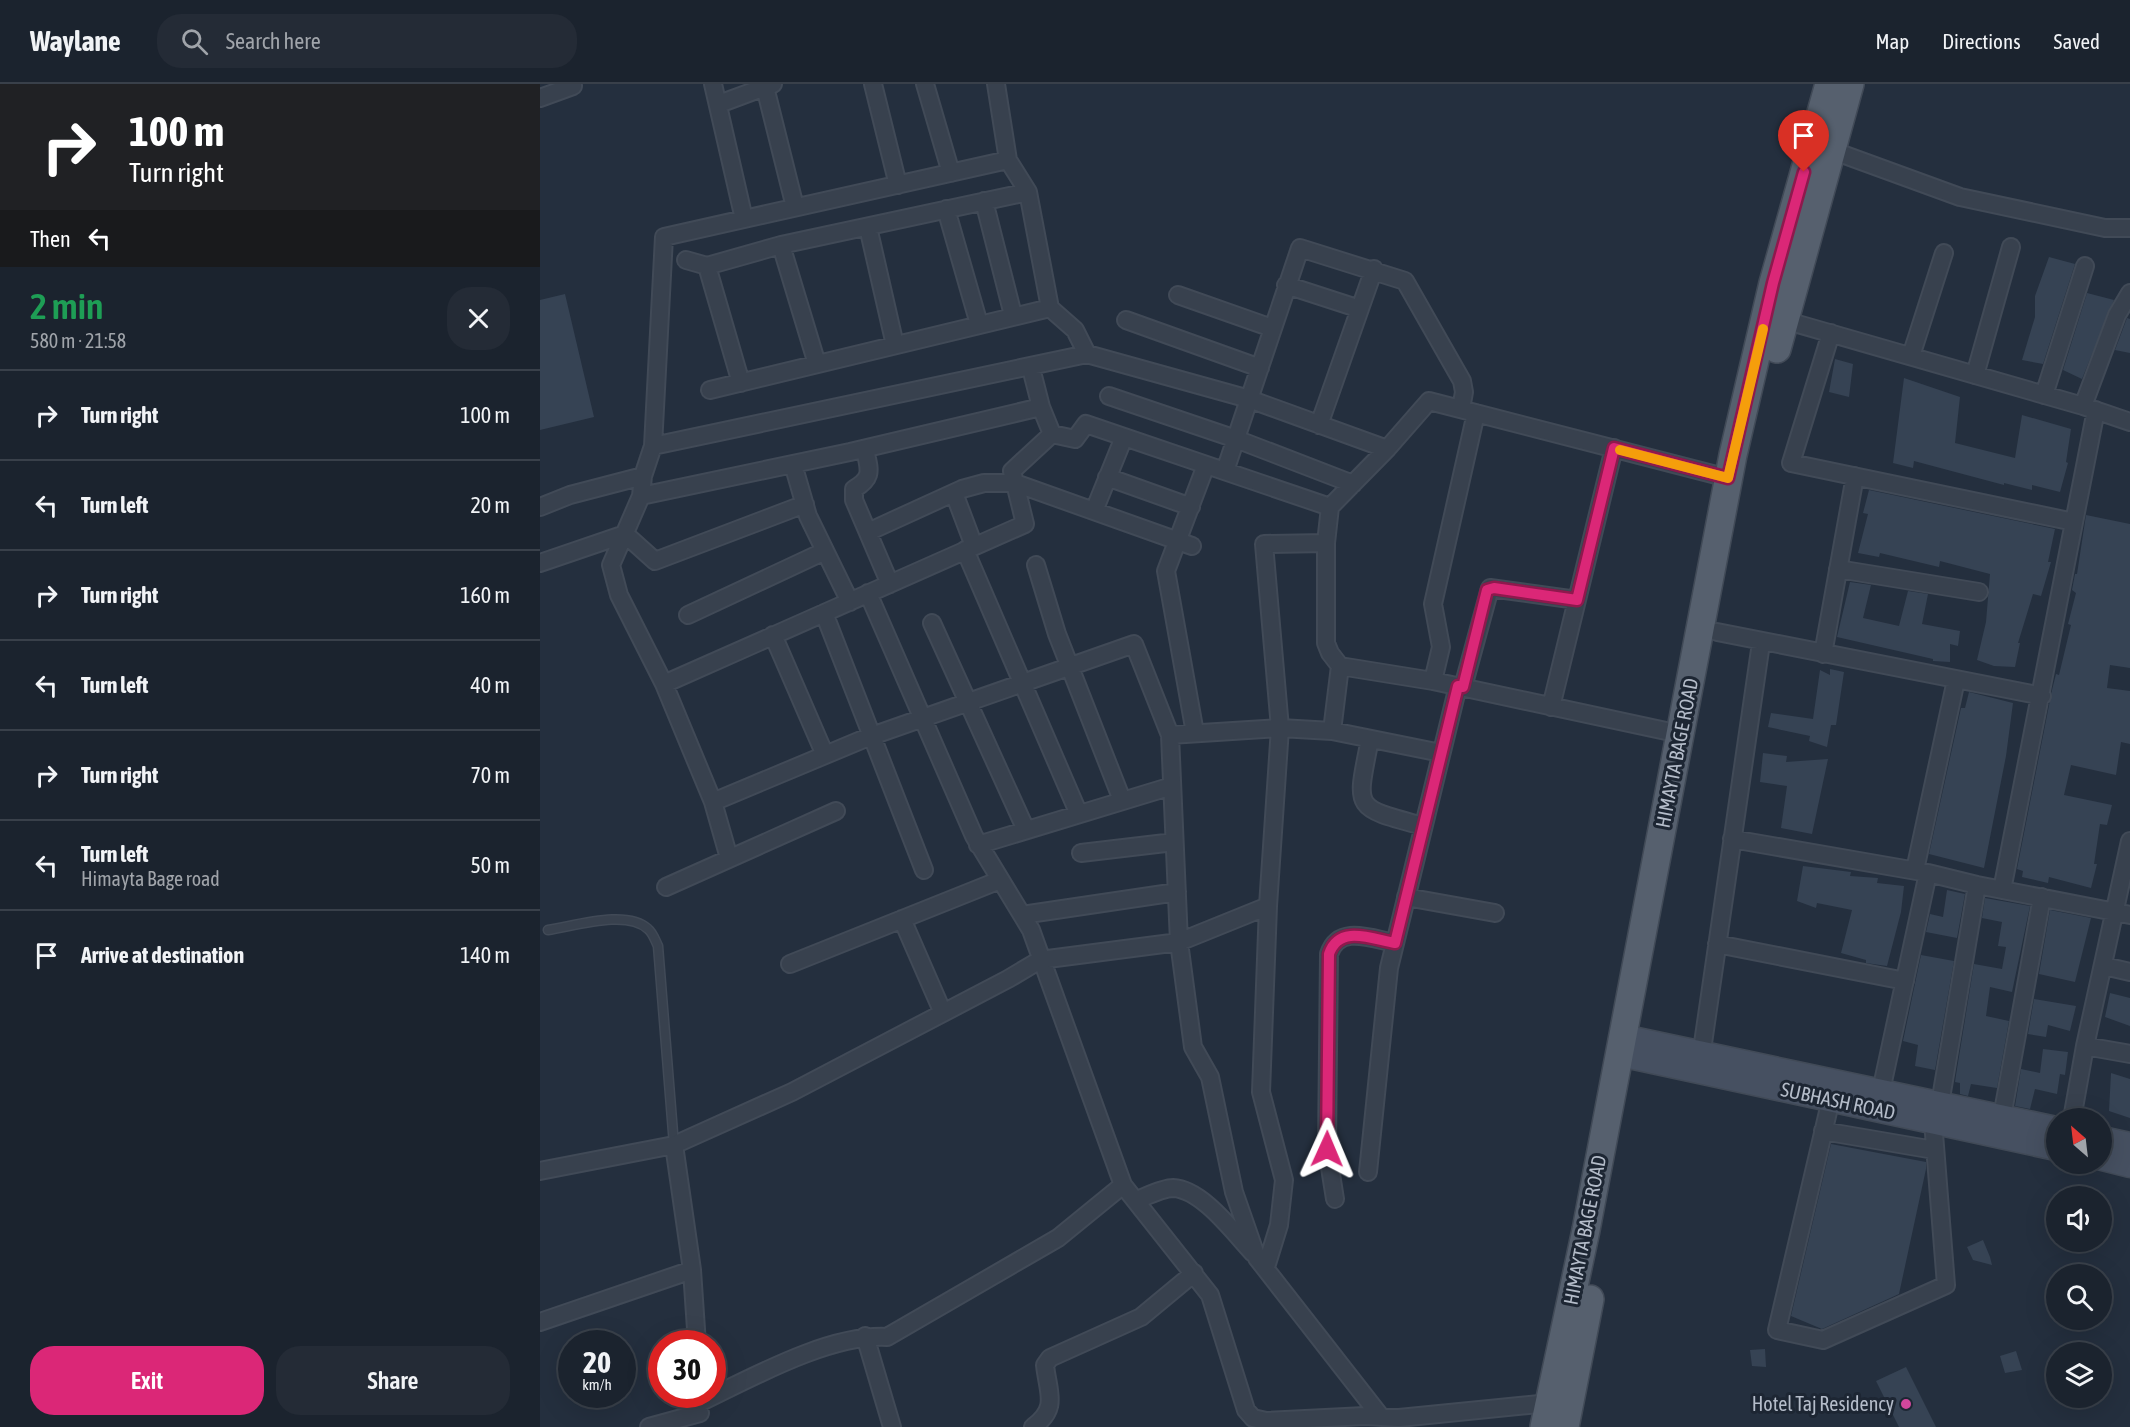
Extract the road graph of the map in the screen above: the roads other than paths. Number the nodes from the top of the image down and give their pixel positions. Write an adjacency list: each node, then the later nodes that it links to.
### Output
1 (713, 84): 10 (street)
2 (873, 84): 14 (street)
3 (925, 84): 13 (street)
4 (996, 84): 12 (street)
5 (1829, 84): 36 (main road, HIMAYTA BAGE ROAD)
6 (1850, 84): 11 (main road)
7 (573, 86): 9 (street)
8 (769, 86): 10 (street); 17 (street)
9 (540, 98)
10 (719, 104): 19 (street)
11 (1831, 150): 21 (street); 36 (main road)
12 (1008, 160): 13 (street); 15 (street)
13 (951, 172): 14 (street)
14 (898, 184): 17 (street)
15 (1028, 192): 16 (street); 32 (street)
16 (984, 201): 18 (street); 34 (street)
17 (795, 207): 19 (street)
18 (946, 209): 20 (street); 38 (street)
19 (744, 219): 61 (street)
20 (868, 227): 22 (street); 41 (street)
21 (2130, 228)
22 (781, 245): 26 (street); 44 (street)
23 (2011, 248): 47 (street)
24 (1944, 253): 43 (street)
25 (687, 260): 26 (street)
26 (706, 266): 48 (street)
27 (2085, 266): 50 (street)
28 (1374, 269): 29 (street); 33 (street); 55 (street)
29 (1286, 285): 33 (street); 39 (street)
30 (2130, 293): 35 (street)
31 (1178, 295): 39 (street)
32 (1050, 308): 34 (street); 42 (street)
33 (1360, 309): 57 (street)
34 (1013, 315): 38 (street)
35 (2124, 315): 54 (street)
36 (1775, 317): 40 (street); 71 (main road, HIMAYTA BAGE ROAD); 99 (main road)
37 (1126, 320): 46 (street)
38 (979, 324): 41 (street)
39 (1272, 328): 46 (street)
40 (1831, 333): 43 (street); 69 (street)
41 (895, 345): 44 (street)
42 (1087, 354): 45 (street); 52 (street)
43 (1911, 357): 47 (street)
44 (817, 364): 48 (street)
45 (1031, 368): 53 (street); 61 (street)
46 (1260, 368): 52 (street)
47 (1975, 375): 50 (street)
48 (741, 383): 49 (street)
49 (710, 390)
50 (2044, 395): 54 (street)
51 (1109, 396): 60 (street)
52 (1250, 399): 57 (street); 60 (street)
53 (1041, 407): 58 (street); 63 (street)
54 (2090, 408): 56 (street); 81 (street)
55 (1469, 411): 62 (street); 64 (street); 106 (street)
56 (2130, 422)
57 (1319, 424): 64 (street)
58 (1052, 434): 59 (street); 72 (street)
59 (1124, 436): 66 (street); 70 (street)
60 (1236, 439): 67 (street); 73 (street)
61 (653, 446): 68 (street)
62 (1614, 448): 71 (street); 94 (street)
63 (865, 449): 65 (street); 82 (street)
64 (1387, 449): 73 (street)
65 (794, 464): 75 (street); 76 (street)
66 (1206, 465): 67 (street); 78 (street)
67 (1225, 471): 79 (street)
68 (643, 476): 75 (street); 77 (street)
69 (1855, 476): 81 (street); 90 (street)
70 (1107, 477): 78 (street); 80 (street)
71 (1728, 478): 117 (main road, HIMAYTA BAGE ROAD)
72 (1015, 483): 74 (street); 80 (street); 86 (street)
73 (1353, 484): 79 (street)
74 (954, 493): 82 (street); 86 (street)
75 (641, 496): 83 (street)
76 (805, 504): 83 (street); 87 (street)
77 (540, 507)
78 (1191, 507): 85 (street)
79 (1330, 507): 84 (street)
80 (1094, 511): 85 (street)
81 (2074, 522): 110 (street)
82 (868, 532): 91 (street)
83 (625, 534): 88 (street); 108 (street)
84 (1326, 543): 104 (street); 114 (street)
85 (1185, 544): 116 (street)
86 (969, 548): 91 (street); 107 (street)
87 (825, 551): 95 (street); 97 (street)
88 (540, 563)
89 (1036, 565): 103 (street)
90 (1838, 569): 92 (street); 102 (street)
91 (890, 584): 93 (street)
92 (1978, 592)
93 (868, 593): 95 (street); 113 (street)
94 (1577, 600): 109 (street); 112 (street)
95 (850, 602): 96 (street)
96 (824, 613): 100 (street); 119 (street)
97 (687, 615)
98 (932, 623): 111 (street)
99 (1717, 632): 101 (street); 161 (main road)
100 (773, 635): 108 (street); 122 (street)
101 (1761, 643): 102 (street); 130 (street)
102 (1823, 654): 105 (street)
103 (1071, 666): 107 (street); 118 (street); 124 (street)
104 (1340, 666): 106 (street); 115 (street)
105 (1956, 680): 110 (street); 137 (street)
106 (1433, 681): 109 (street)
107 (1023, 683): 111 (street); 127 (street)
108 (664, 684): 125 (street)
109 (1460, 687): 112 (street); 121 (street)
110 (2042, 696): 141 (street)
111 (967, 703): 113 (street); 129 (street)
112 (1551, 707): 117 (street)
113 (923, 718): 119 (street); 133 (street)
114 (1280, 728): 115 (street); 116 (street); 145 (street)
115 (1332, 731): 120 (street)
116 (1195, 733): 118 (street)
117 (1680, 734): 161 (main road, HIMAYTA BAGE ROAD)
118 (1170, 735): 123 (street)
119 (872, 736): 122 (street); 136 (street)
120 (1370, 739): 121 (street); 128 (street)
121 (1441, 753): 128 (street)
122 (825, 755): 125 (street)
123 (1172, 786): 124 (street); 132 (street)
124 (1122, 800): 127 (street)
125 (713, 802): 135 (street)
126 (836, 811): 135 (street)
127 (1078, 812): 129 (street)
128 (1423, 826): 143 (street)
129 (1026, 830): 133 (street)
130 (1732, 839): 137 (street); 153 (street)
131 (2130, 841): 147 (street)
132 (1174, 842): 134 (street); 142 (street)
133 (978, 844): 138 (street)
134 (1081, 853)
135 (729, 858): 140 (street)
136 (924, 870)
137 (1921, 871): 139 (street); 158 (street)
138 (1000, 880): 148 (street); 149 (street)
139 (1977, 885): 141 (street); 167 (street)
140 (666, 887)
141 (2002, 890): 144 (street)
142 (1177, 892): 148 (street); 151 (street)
143 (1406, 897): 146 (street); 152 (street)
144 (2042, 897): 147 (street); 168 (street)
145 (1268, 906): 151 (street); 183 (street)
146 (1495, 913)
147 (2123, 913): 156 (street)
148 (1022, 915): 154 (street)
149 (902, 920): 155 (street); 159 (street)
150 (548, 930): 172 (lane)
151 (1179, 942): 154 (street); 183 (street)
152 (1395, 943): 179 (street); 181 (street)
153 (1717, 944): 158 (street); 163 (street)
154 (1040, 960): 159 (street); 180 (street)
155 (790, 964)
156 (2104, 966): 157 (street); 160 (street)
157 (2130, 972)
158 (1905, 981): 164 (street)
159 (943, 1013): 172 (street)
160 (2085, 1046): 162 (street); 166 (street)
161 (1630, 1047): 163 (street, SUBHASH ROAD); 190 (main road, HIMAYTA BAGE ROAD); 195 (main road)
162 (2130, 1054)
163 (1700, 1061): 164 (street, SUBHASH ROAD); 165 (street, SUBHASH ROAD)
164 (1881, 1091): 167 (street, SUBHASH ROAD)
165 (1831, 1099): 167 (street, SUBHASH ROAD); 170 (street)
166 (2074, 1108)
167 (1936, 1113): 168 (street, SUBHASH ROAD); 174 (street, SUBHASH ROAD); 175 (street)
168 (2002, 1117): 169 (street, SUBHASH ROAD)
169 (2046, 1127)
170 (1823, 1131): 175 (street); 175 (street)
171 (2112, 1141): 173 (street)
172 (674, 1145): 178 (street); 184 (street)
173 (2130, 1145)
174 (2046, 1146)
175 (1934, 1150)
176 (2112, 1160): 177 (street)
177 (2130, 1165)
178 (540, 1171)
179 (1368, 1172)
180 (1123, 1185): 182 (street); 188 (street)
181 (1335, 1199)
182 (1137, 1200): 183 (street); 185 (street)
183 (1262, 1262): 191 (street)
184 (692, 1270): 186 (street); 187 (street)
185 (1194, 1273): 191 (street); 194 (street)
186 (540, 1322)
187 (696, 1330)
188 (866, 1336): 189 (street); 193 (street)
189 (700, 1409): 192 (street)
190 (1546, 1415): 191 (street)
191 (1381, 1417)
192 (649, 1427)
193 (892, 1427)
194 (1033, 1427)
195 (1565, 1427)

